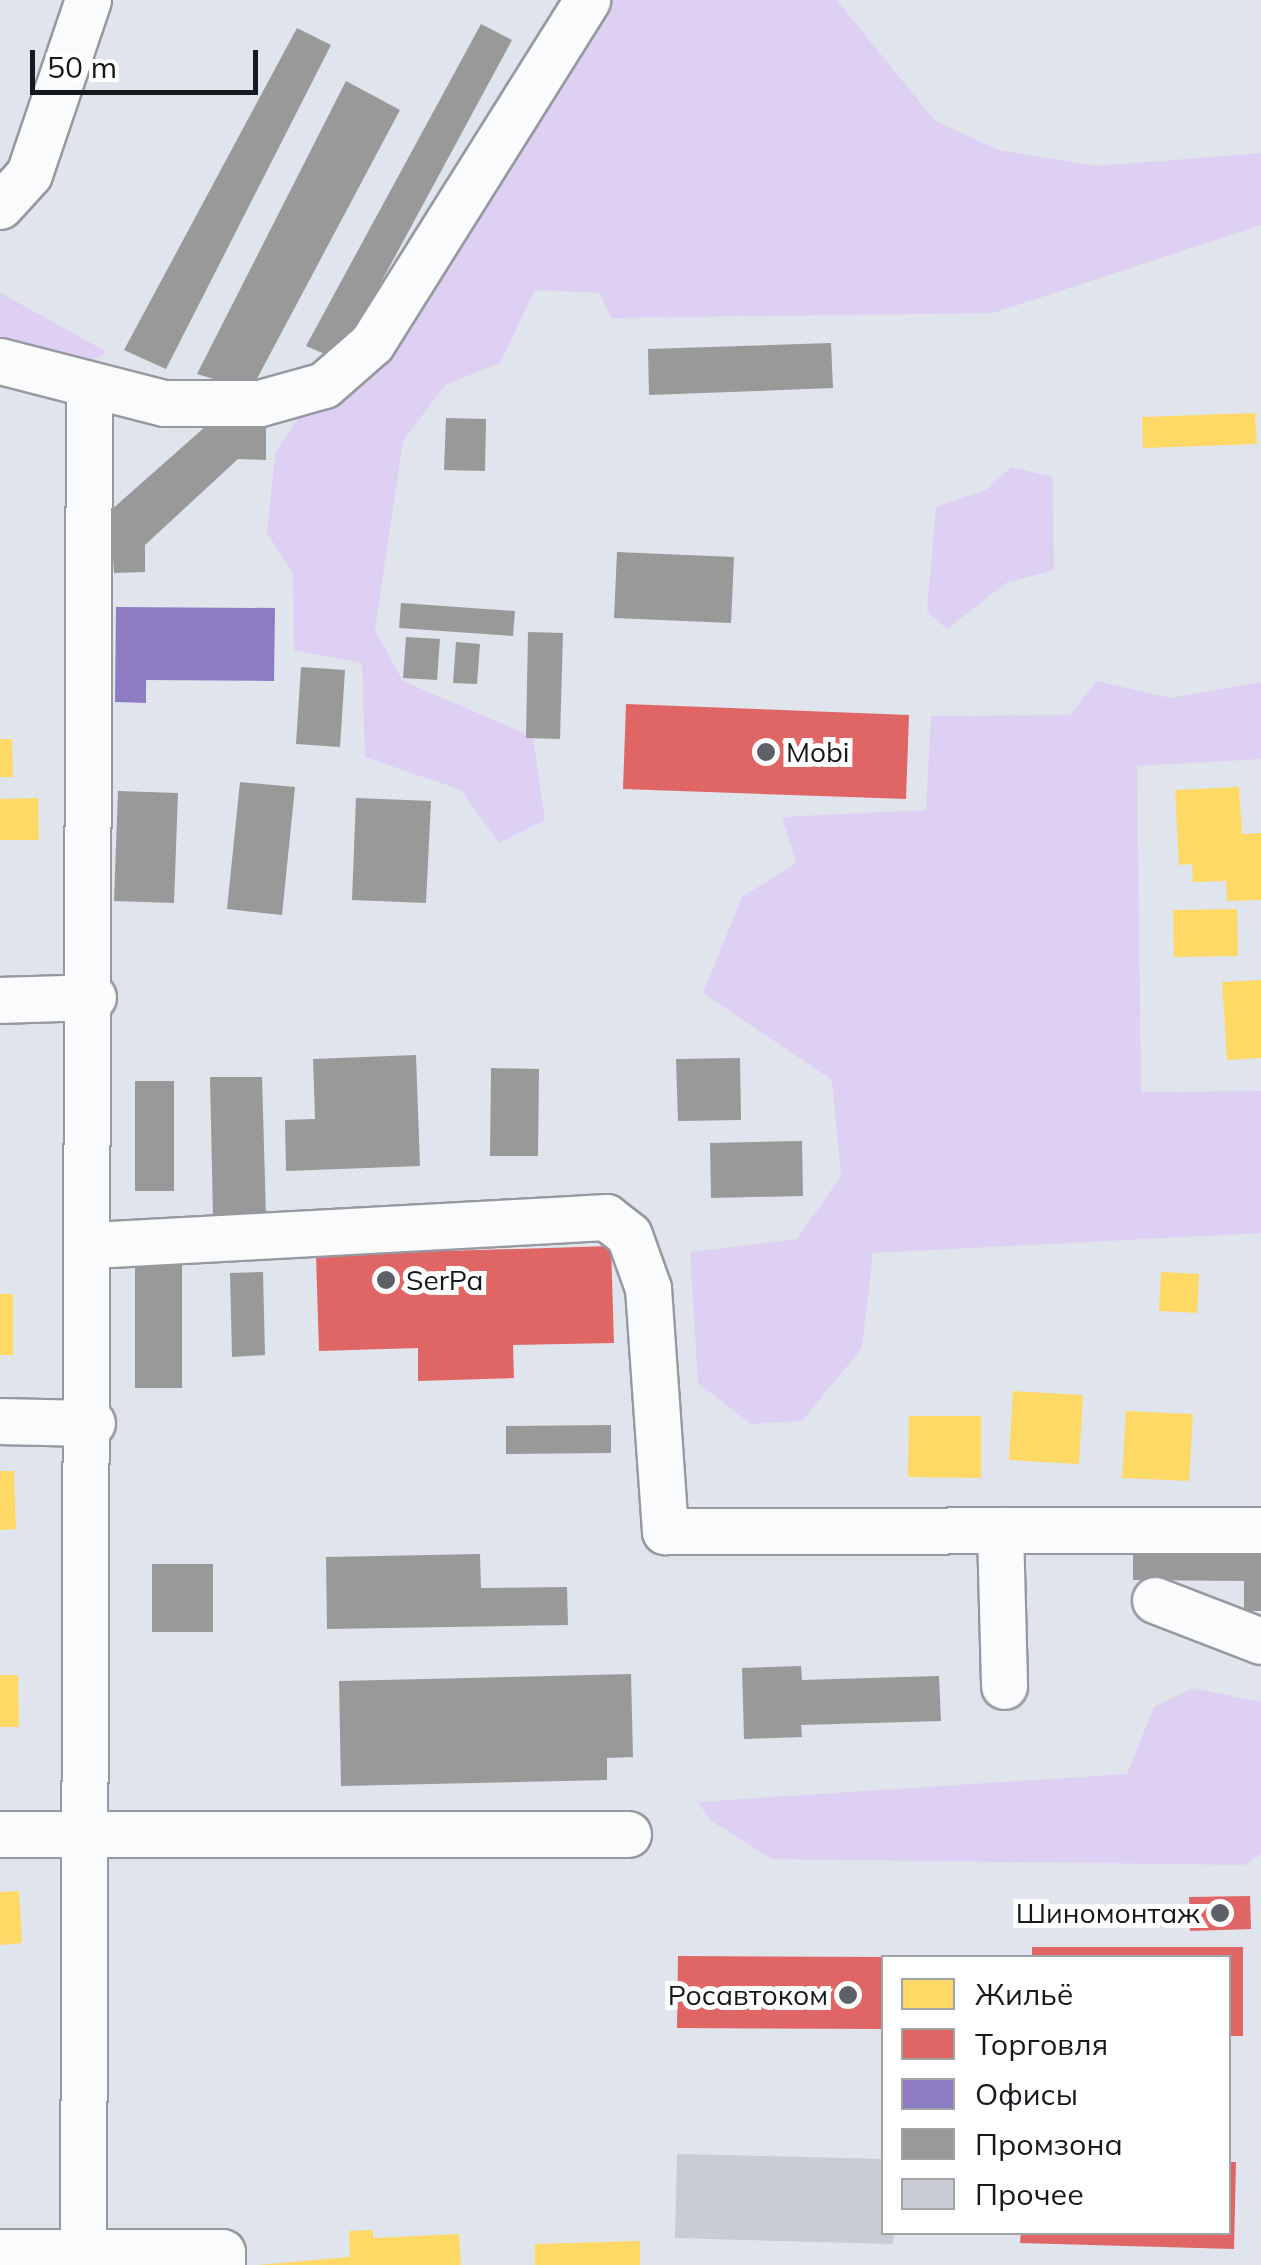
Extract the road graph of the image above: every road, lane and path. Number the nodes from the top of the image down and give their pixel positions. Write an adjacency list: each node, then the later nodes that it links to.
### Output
1 (88, 0): 3 (street)
2 (586, 0): 5 (street)
3 (0, 206)
4 (3, 370): 5 (street)
5 (89, 390): 6 (street)
6 (92, 998): 7 (street); 8 (street)
7 (0, 1000)
8 (92, 1245): 10 (street); 11 (street)
9 (0, 1421): 10 (street)
10 (92, 1423): 18 (street)
11 (1000, 1530): 12 (street); 15 (street)
12 (1261, 1530)
13 (1154, 1600): 14 (street)
14 (1261, 1641)
15 (1004, 1686)
16 (0, 1834): 18 (street)
17 (628, 1834): 18 (street)
18 (83, 1835): 20 (street)
19 (0, 2252): 20 (street)
20 (84, 2258): 21 (street)
21 (222, 2265)

